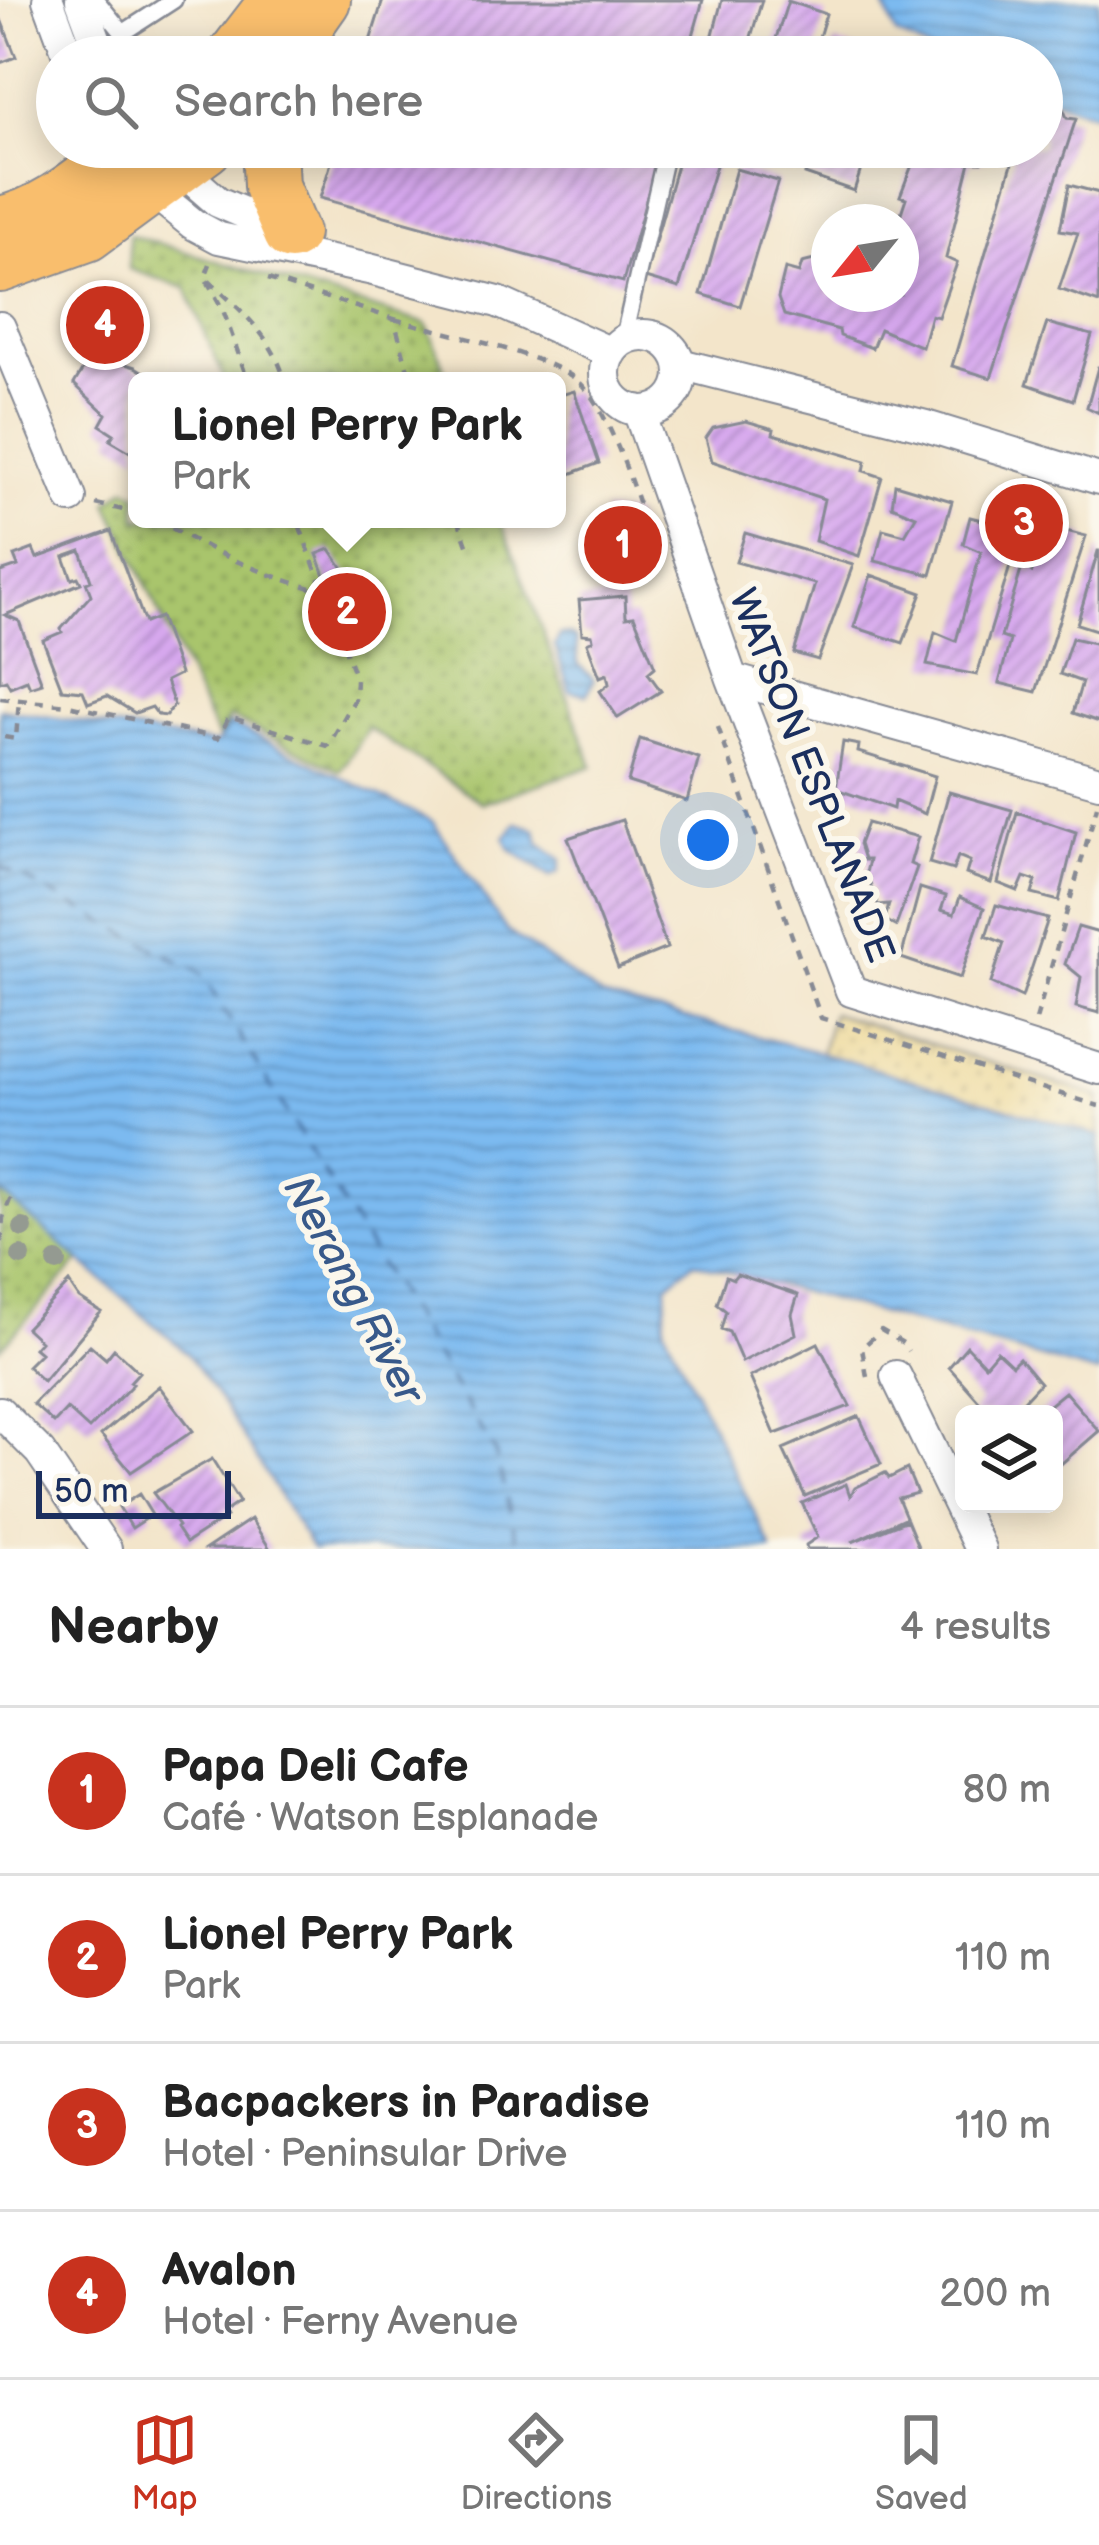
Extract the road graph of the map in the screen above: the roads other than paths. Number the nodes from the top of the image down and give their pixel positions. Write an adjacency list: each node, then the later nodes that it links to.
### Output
1 (48, 0): 6 (street)
2 (81, 0): 7 (street)
3 (96, 0): 5 (lane)
4 (173, 0): 5 (lane)
5 (123, 33): 8 (lane)
6 (62, 36)
7 (95, 36)
8 (124, 36)
9 (126, 168): 15 (highway)
10 (142, 168): 17 (highway)
11 (159, 168): 18 (street)
12 (166, 168): 16 (street)
13 (270, 168): 16 (highway)
14 (662, 168): 20 (lane)
15 (0, 224)
16 (291, 233): 18 (street)
17 (0, 265)
18 (369, 269): 20 (street)
19 (0, 327): 24 (street)
20 (617, 346): 21 (street); 22 (street)
21 (680, 364): 22 (street); 23 (street)
22 (638, 410): 25 (street, WATSON ESPLANADE)
23 (1099, 479)
24 (71, 498)
25 (731, 679): 26 (street); 27 (street, WATSON ESPLANADE)
26 (1099, 782)
27 (1099, 1069)
28 (896, 1376): 31 (street)
29 (0, 1412): 30 (street)
30 (106, 1549)
31 (980, 1549)

